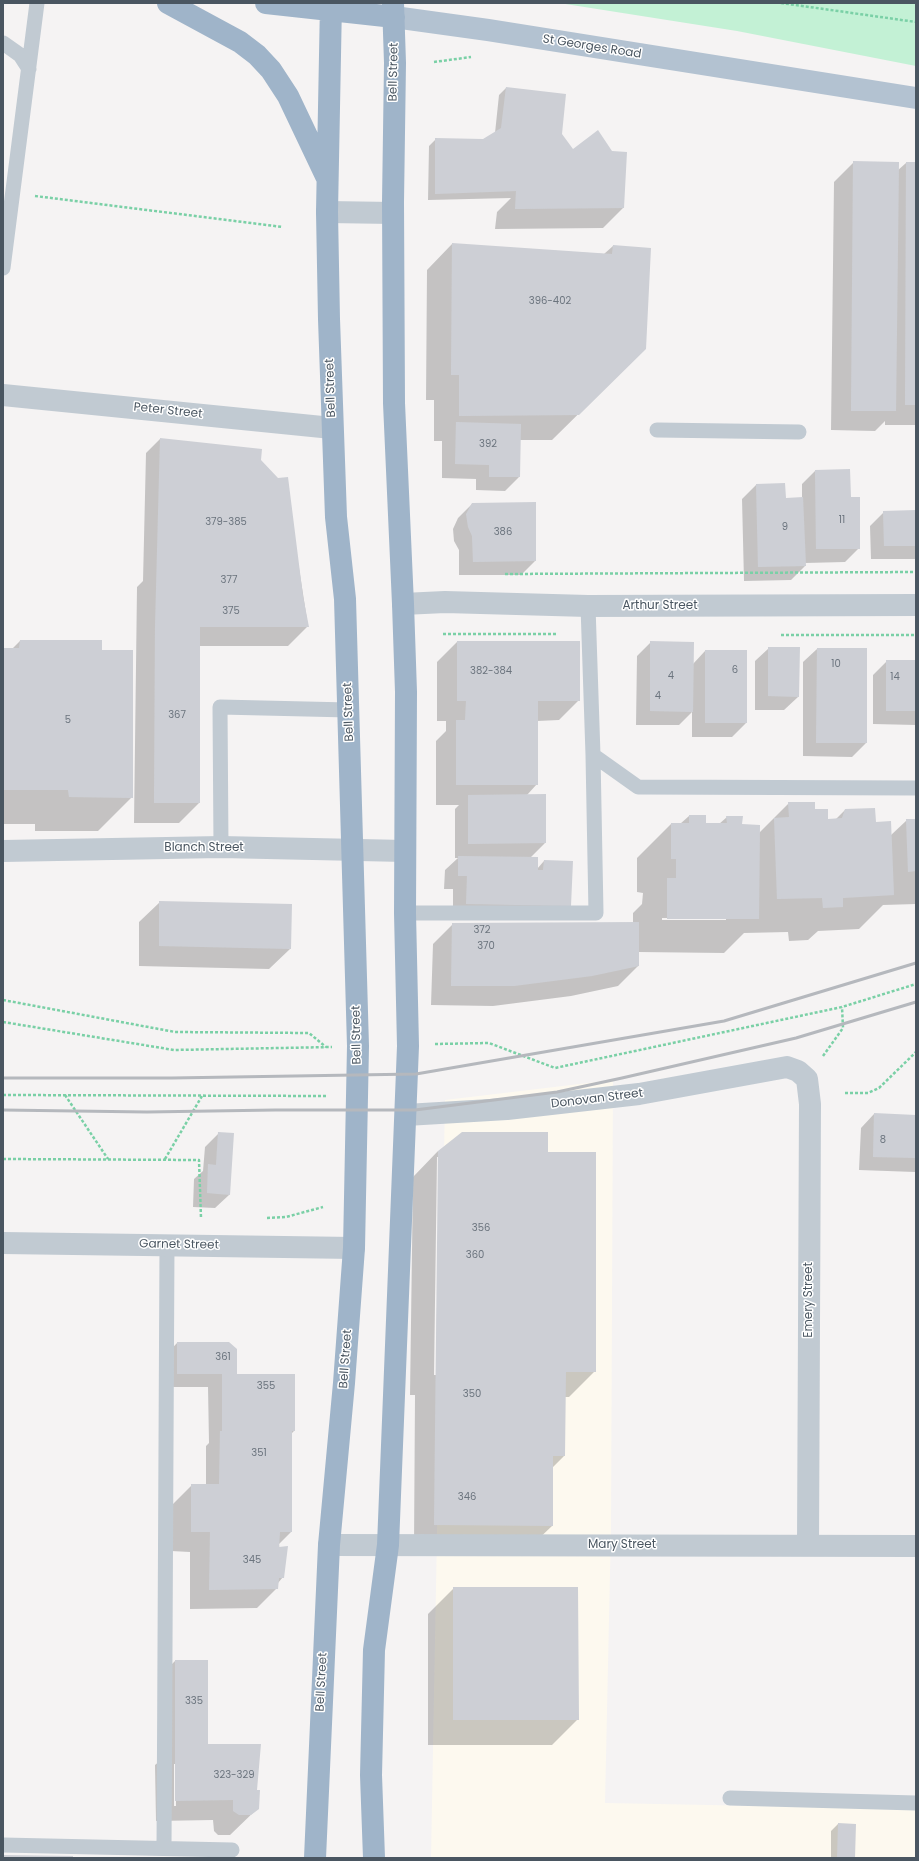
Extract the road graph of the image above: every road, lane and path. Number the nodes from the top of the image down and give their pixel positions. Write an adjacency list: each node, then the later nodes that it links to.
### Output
1 (37, 3): 9 (lane)
2 (168, 3): 11 (highway)
3 (266, 3): 5 (highway, St Georges Road)
4 (781, 3): 7 (path)
5 (331, 7): 6 (highway, St Georges Road); 11 (highway, Bell Street)
6 (394, 10): 10 (main road, St Georges Road); 14 (highway, Bell Street)
7 (916, 22)
8 (3, 43): 9 (lane)
9 (29, 69): 12 (lane)
10 (916, 98)
11 (328, 180): 13 (highway, Bell Street)
12 (13, 194): 15 (path); 16 (lane)
13 (327, 212): 14 (street); 18 (highway, Bell Street)
14 (393, 213): 23 (highway, Bell Street)
15 (283, 227)
16 (3, 268)
17 (3, 395): 18 (street, Peter Street)
18 (332, 428): 26 (highway, Bell Street)
19 (657, 430): 20 (lane)
20 (799, 432)
21 (916, 572): 22 (path)
22 (501, 574)
23 (403, 604): 25 (street, Arthur Street); 32 (highway, Bell Street)
24 (916, 605): 25 (street, Arthur Street)
25 (588, 606): 27 (lane)
26 (349, 710): 29 (lane); 31 (highway, Bell Street)
27 (593, 755): 28 (lane); 33 (lane)
28 (916, 788)
29 (221, 847): 30 (street, Blanch Street); 31 (street, Blanch Street)
30 (3, 850)
31 (352, 850): 32 (street, Blanch Street); 55 (highway, Bell Street)
32 (405, 851): 33 (highway, Bell Street)
33 (405, 913): 46 (highway, Bell Street)
34 (916, 984): 36 (path)
35 (3, 1000): 37 (path)
36 (842, 1007): 38 (path); 40 (path)
37 (3, 1022)
38 (435, 1044)
39 (916, 1052): 41 (path)
40 (807, 1078): 46 (street, Donovan Street); 58 (street, Emery Street)
41 (845, 1093)
42 (3, 1095): 43 (path)
43 (65, 1095): 44 (path); 48 (path)
44 (202, 1096): 45 (path); 49 (path)
45 (327, 1096)
46 (406, 1115): 56 (highway, Bell Street)
47 (3, 1159): 48 (path)
48 (108, 1160): 49 (path)
49 (165, 1160): 52 (path)
50 (323, 1207): 51 (path)
51 (262, 1218)
52 (208, 1219)
53 (3, 1243): 54 (street, Garnet Street)
54 (167, 1244): 55 (street, Garnet Street); 63 (lane)
55 (354, 1248): 57 (highway, Bell Street)
56 (388, 1544): 57 (street, Mary Street); 58 (street, Mary Street); 66 (highway, Bell Street)
57 (329, 1545): 65 (highway, Bell Street)
58 (808, 1546): 59 (street, Mary Street)
59 (916, 1546)
60 (730, 1798): 61 (lane)
61 (916, 1803)
62 (3, 1844): 63 (lane)
63 (164, 1848): 64 (lane)
64 (232, 1850)
65 (315, 1858)
66 (374, 1858)

